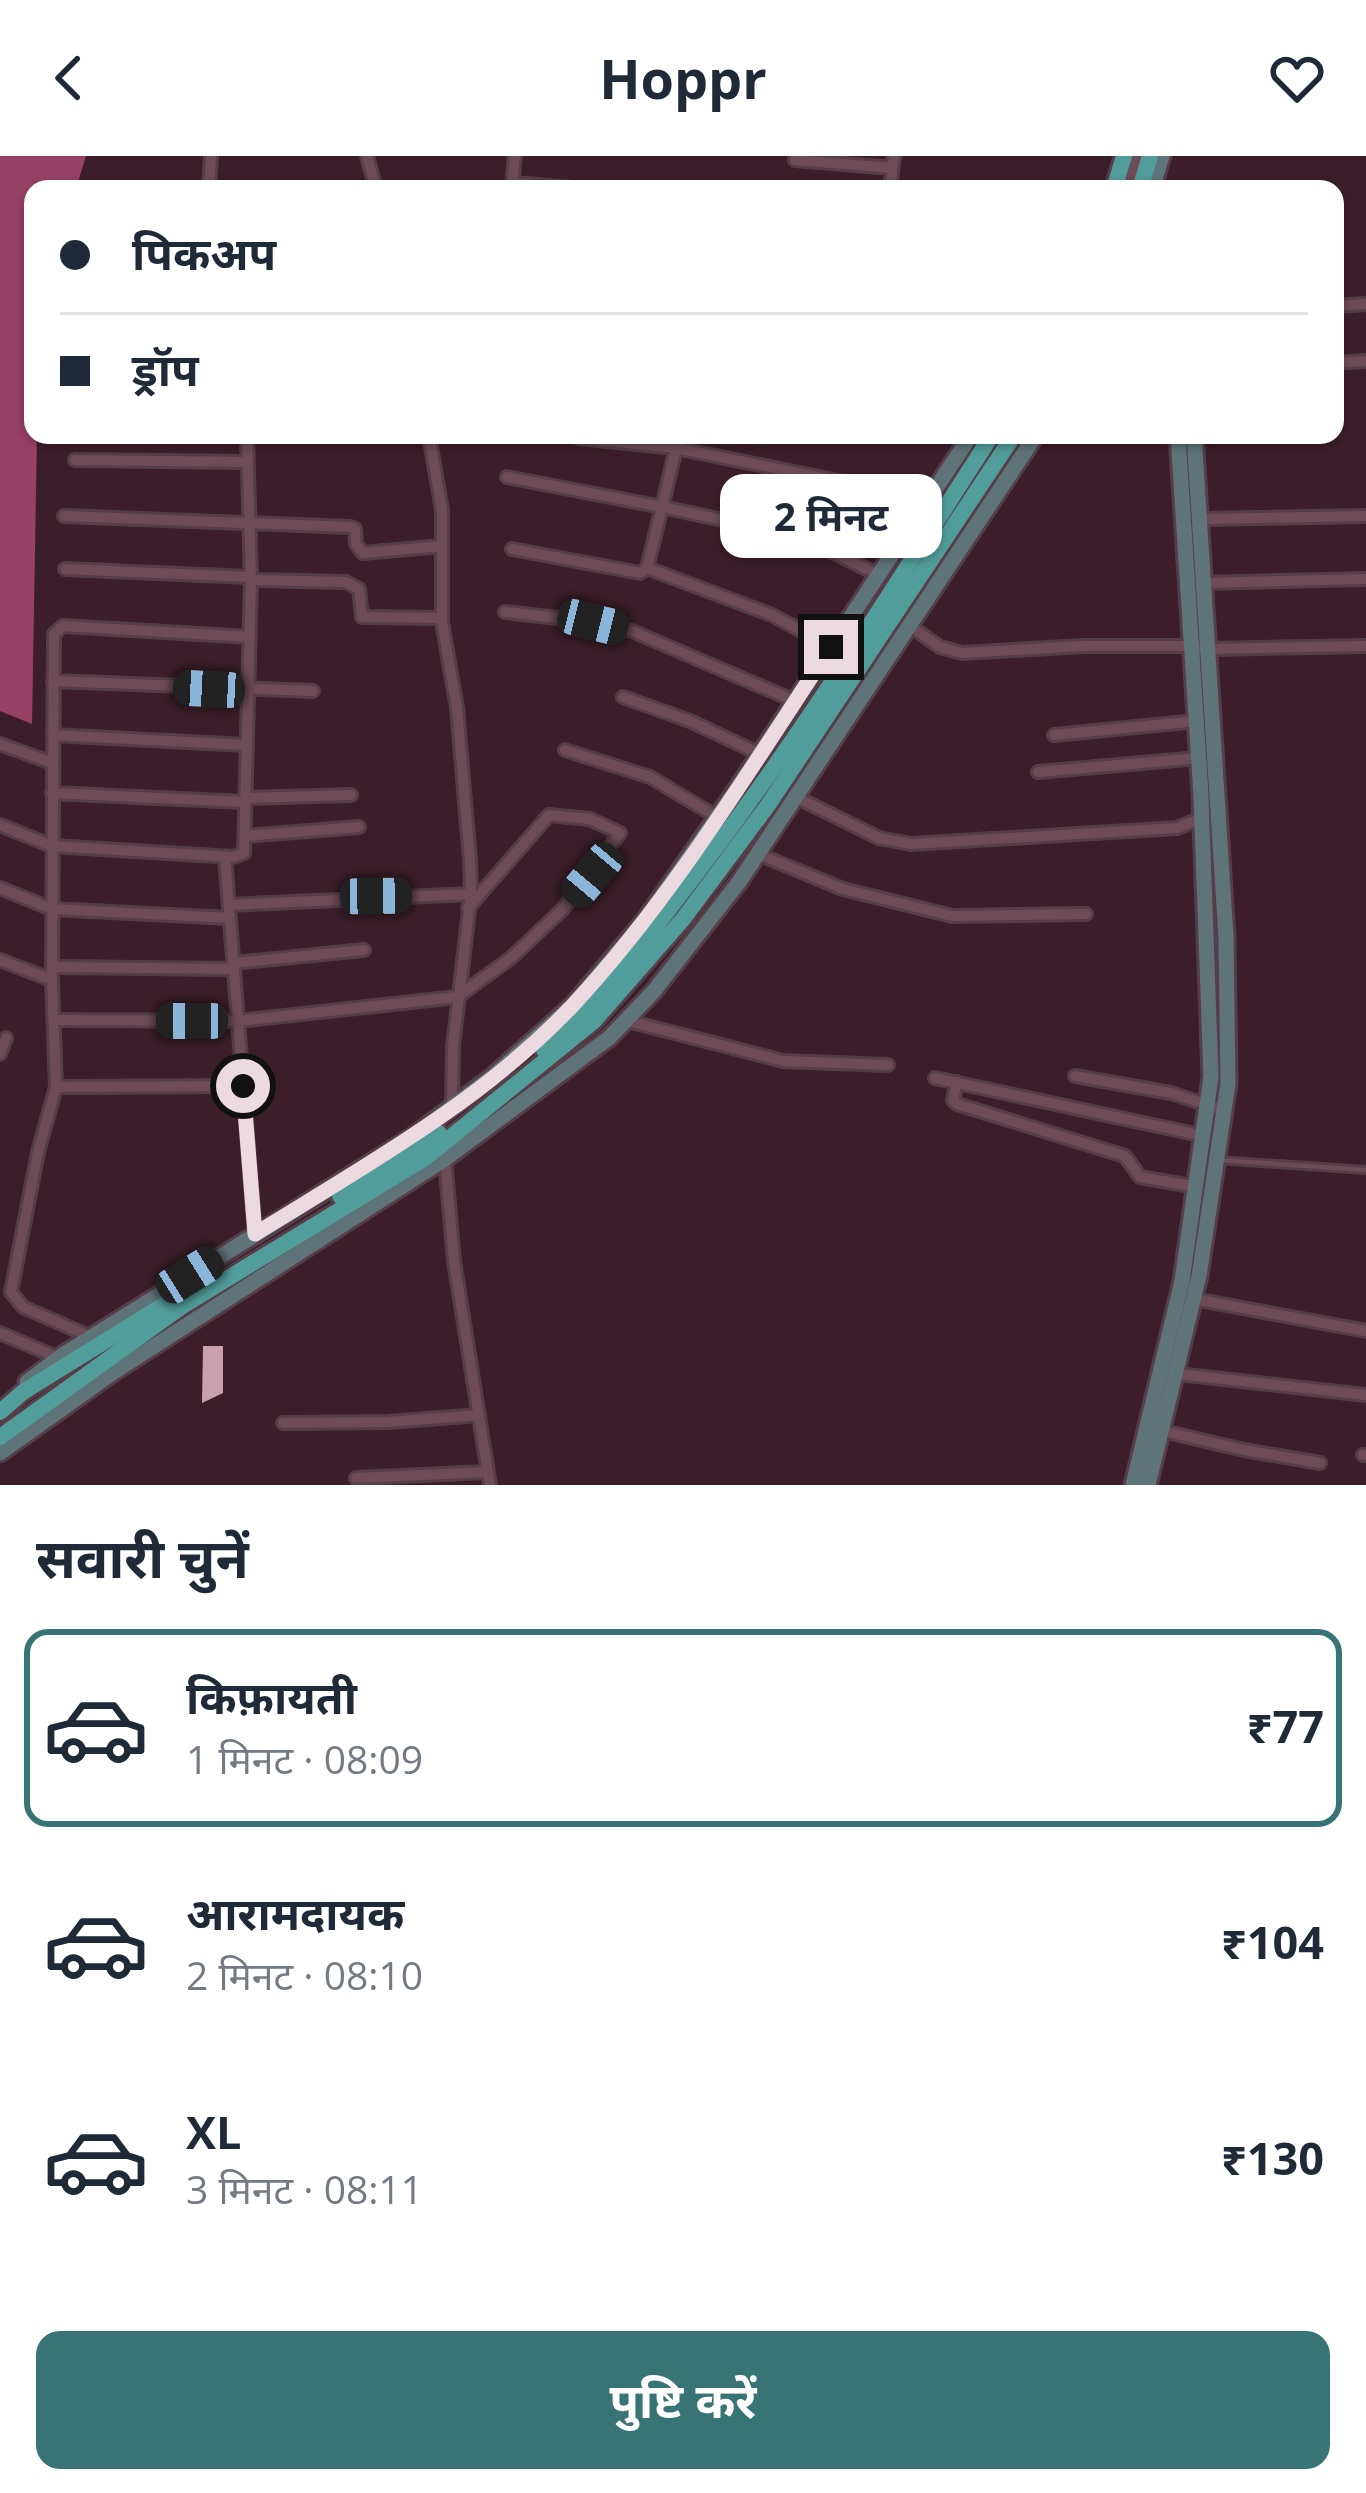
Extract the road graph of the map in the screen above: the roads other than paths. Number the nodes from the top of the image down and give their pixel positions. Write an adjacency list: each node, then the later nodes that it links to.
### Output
1 (795, 160): 2 (street)
2 (893, 162)
3 (247, 444): 14 (street)
4 (431, 444): 22 (street)
5 (637, 444): 12 (street)
6 (965, 444): 16 (main road)
7 (986, 444): 105 (main road)
8 (1008, 444): 109 (main road)
9 (1030, 444): 32 (main road)
10 (1179, 444): 36 (main road)
11 (1195, 444): 20 (main road)
12 (676, 448): 16 (street); 17 (street)
13 (75, 460): 14 (street)
14 (247, 462): 21 (street)
15 (507, 477): 17 (street)
16 (926, 504): 26 (main road)
17 (662, 507): 24 (street); 26 (street)
18 (64, 516): 21 (street)
19 (1366, 517): 20 (street)
20 (1200, 519): 29 (main road)
21 (248, 522): 22 (street); 27 (street)
22 (442, 546): 31 (street)
23 (512, 549): 24 (street)
24 (647, 568): 35 (street)
25 (65, 569): 27 (street)
26 (879, 574): 35 (main road)
27 (250, 578): 31 (street); 33 (street)
28 (1366, 579): 29 (street)
29 (1203, 583): 36 (main road)
30 (506, 611): 41 (street)
31 (442, 618): 65 (street)
32 (909, 625): 36 (street); 54 (main road)
33 (250, 637): 37 (street); 38 (street)
34 (1366, 646): 36 (street)
35 (831, 647): 41 (main road)
36 (1201, 648): 42 (main road); 88 (main road)
37 (53, 681): 38 (street); 43 (street)
38 (248, 691): 39 (street); 46 (street)
39 (313, 692)
40 (623, 697): 48 (street)
41 (795, 700): 48 (main road)
42 (1197, 721): 44 (street); 49 (main road)
43 (53, 735): 46 (street); 50 (street)
44 (1054, 735)
45 (0, 744): 50 (street)
46 (246, 745): 55 (street)
47 (565, 750): 56 (street)
48 (760, 754): 56 (main road)
49 (1199, 758): 51 (street); 57 (main road)
50 (52, 764): 52 (street)
51 (1038, 772)
52 (52, 793): 55 (street); 61 (street)
53 (351, 795): 55 (street)
54 (796, 797): 57 (street); 62 (main road)
55 (245, 800): 60 (street)
56 (717, 817): 87 (main road)
57 (1202, 818): 86 (main road)
58 (0, 825): 61 (street)
59 (358, 827): 60 (street)
60 (245, 836): 63 (street)
61 (52, 845): 63 (street); 67 (street)
62 (758, 854): 69 (street); 76 (main road)
63 (225, 857): 68 (street)
64 (0, 888): 67 (street)
65 (471, 894): 66 (street); 68 (street)
66 (468, 908): 74 (street); 74 (street)
67 (52, 909): 68 (street); 73 (street)
68 (229, 911): 72 (street)
69 (1086, 914)
70 (364, 950): 72 (street)
71 (0, 960): 73 (street)
72 (234, 966): 73 (street); 77 (street)
73 (52, 974): 75 (street)
74 (457, 997): 77 (street); 87 (street)
75 (54, 1020): 77 (street); 85 (street)
76 (624, 1020): 80 (street); 90 (main road)
77 (238, 1021): 84 (street)
78 (6, 1037): 79 (street)
79 (0, 1054)
80 (888, 1065)
81 (1076, 1076): 86 (street)
82 (935, 1078): 83 (street)
83 (958, 1082): 89 (street); 93 (street)
84 (243, 1086): 85 (street); 94 (street)
85 (56, 1087): 96 (street)
86 (1208, 1105): 88 (street); 89 (main road)
87 (452, 1106): 94 (main road)
88 (1226, 1111): 91 (main road)
89 (1204, 1136): 91 (main road)
90 (445, 1159): 106 (street); 110 (main road)
91 (1210, 1159): 92 (lane); 93 (main road); 97 (main road)
92 (1366, 1170)
93 (1197, 1186): 114 (main road)
94 (255, 1234): 100 (main road)
95 (0, 1263): 96 (street)
96 (14, 1268): 100 (street)
97 (1194, 1299): 98 (street); 102 (main road)
98 (1366, 1331)
99 (0, 1333): 101 (street)
100 (91, 1337): 101 (main road)
101 (59, 1358): 104 (main road)
102 (1178, 1374): 103 (street); 108 (main road)
103 (1366, 1395)
104 (0, 1401)
105 (0, 1412)
106 (478, 1415): 107 (street); 113 (street)
107 (283, 1424)
108 (1163, 1431): 111 (street); 115 (main road)
109 (0, 1437)
110 (0, 1453)
111 (1320, 1463)
112 (356, 1478): 113 (street)
113 (489, 1479)
114 (1132, 1485)
115 (1148, 1485)

